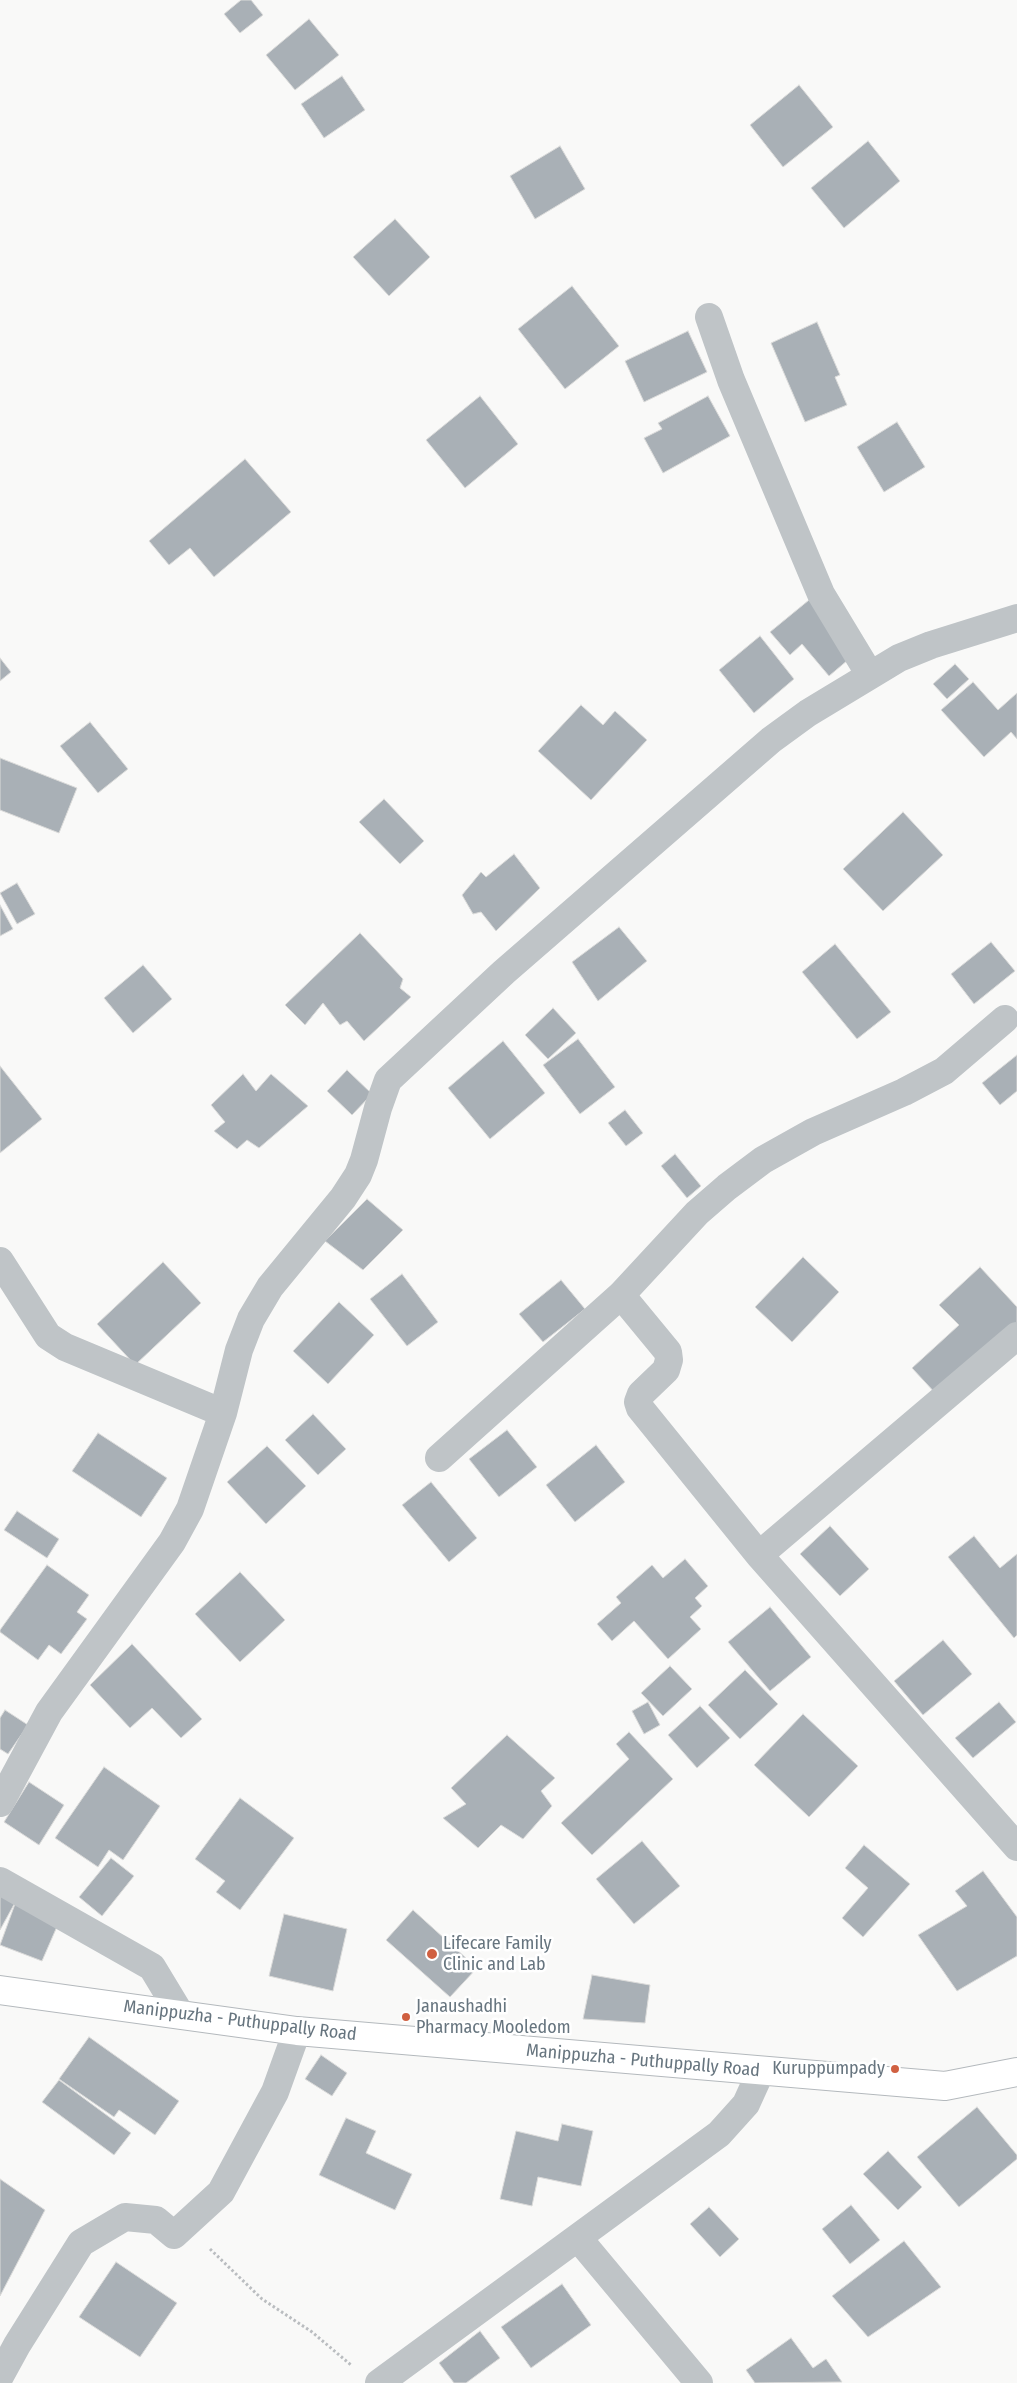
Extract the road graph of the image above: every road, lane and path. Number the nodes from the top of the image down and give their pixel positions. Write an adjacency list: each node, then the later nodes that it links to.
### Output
1 (709, 317): 3 (street)
2 (1017, 618): 3 (street)
3 (870, 674): 8 (street)
4 (1005, 1019): 6 (street)
5 (0, 1261): 8 (street)
6 (621, 1295): 9 (street); 10 (street)
7 (1017, 1336): 10 (street)
8 (223, 1413): 11 (street)
9 (439, 1458)
10 (759, 1555): 12 (street)
11 (0, 1803)
12 (1017, 1847)
13 (0, 1882): 15 (street)
14 (0, 1990): 15 (main road, Manippuzha - Puthuppally Road)
15 (181, 2015): 16 (main road, Manippuzha - Puthuppally Road)
16 (297, 2031): 17 (main road, Manippuzha - Puthuppally Road); 19 (street)
17 (761, 2071): 18 (main road, Manippuzha - Puthuppally Road); 20 (street)
18 (1017, 2072)
19 (184, 2226): 21 (path); 22 (street)
20 (578, 2238): 23 (street); 24 (street)
21 (354, 2368)
22 (0, 2376)
23 (379, 2383)
24 (699, 2383)

